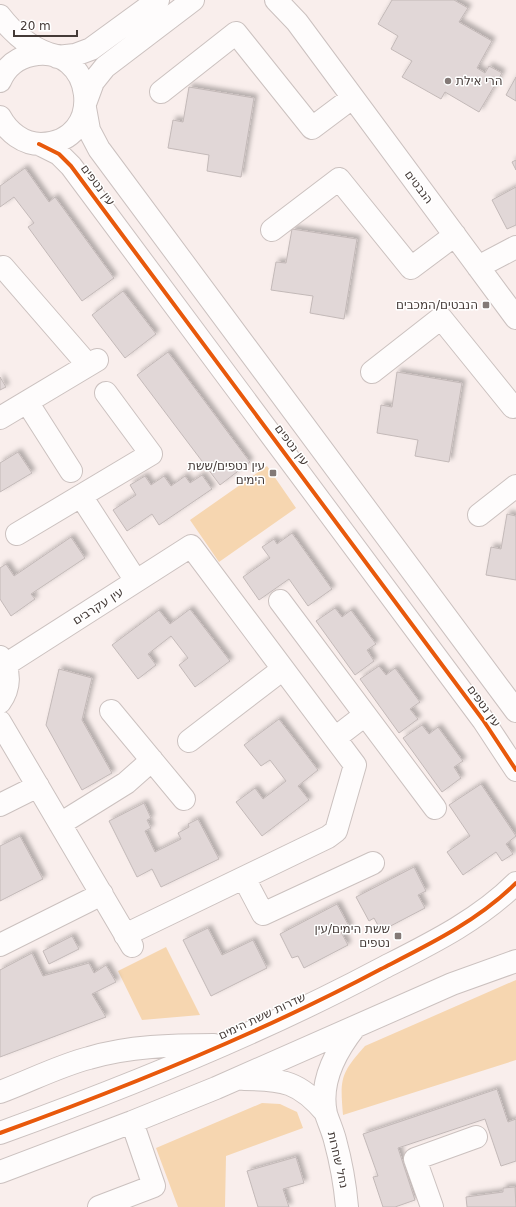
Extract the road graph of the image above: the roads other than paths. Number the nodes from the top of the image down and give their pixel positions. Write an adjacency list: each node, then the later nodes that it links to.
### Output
1 (158, 0): 6 (street)
2 (194, 0): 11 (street)
3 (276, 0): 7 (street, הנבטים)
4 (297, 0): 7 (street, הנבטים)
5 (0, 16): 6 (street)
6 (54, 56): 8 (street); 11 (street, עין נטפים)
7 (321, 56): 10 (street, הנבטים)
8 (0, 81)
9 (161, 92): 10 (street)
10 (352, 98): 16 (street, הנבטים)
11 (86, 104): 13 (street); 37 (street, עין נטפים)
12 (0, 117): 13 (street, עין נטפים)
13 (36, 143): 14 (street); 43 (street, עין נטפים)
14 (0, 147)
15 (272, 230): 16 (street)
16 (455, 235): 18 (street, הנבטים)
17 (516, 247): 18 (street)
18 (478, 266): 20 (street, הנבטים)
19 (3, 267): 23 (street)
20 (516, 318)
21 (372, 372): 24 (street)
22 (106, 393): 28 (street)
23 (27, 402): 25 (street); 26 (street)
24 (516, 405)
25 (0, 418)
26 (71, 472)
27 (516, 486): 29 (street)
28 (80, 496): 30 (street); 31 (street)
29 (479, 515)
30 (17, 534)
31 (136, 581): 33 (street, עין עקרבים); 34 (street, עין עקרבים)
32 (280, 601): 38 (street)
33 (3, 661): 35 (street)
34 (283, 669): 40 (street); 41 (street)
35 (0, 702)
36 (111, 711): 42 (street)
37 (516, 711)
38 (366, 715): 40 (street); 47 (street)
39 (0, 722): 44 (street)
40 (335, 738): 50 (street)
41 (189, 741)
42 (152, 760): 45 (street); 48 (street)
43 (516, 770)
44 (38, 786): 46 (street); 48 (street)
45 (184, 799)
46 (0, 805)
47 (435, 808)
48 (60, 824): 52 (street)
49 (373, 863): 50 (street)
50 (244, 878): 52 (street)
51 (516, 883): 56 (street, שדרות ששת הימים)
52 (102, 894): 53 (street)
53 (0, 945)
54 (516, 961): 55 (street)
55 (355, 1027): 57 (street); 59 (street, נחל שחרות)
56 (223, 1045): 58 (street); 61 (street, שדרות ששת הימים)
57 (237, 1079): 59 (street, נחל שחרות); 60 (street)
58 (0, 1092)
59 (326, 1114): 65 (street, נחל שחרות)
60 (132, 1122): 63 (street); 64 (street)
61 (0, 1133)
62 (476, 1137): 66 (street)
63 (0, 1172)
64 (99, 1207)
65 (347, 1207)
66 (432, 1207)

